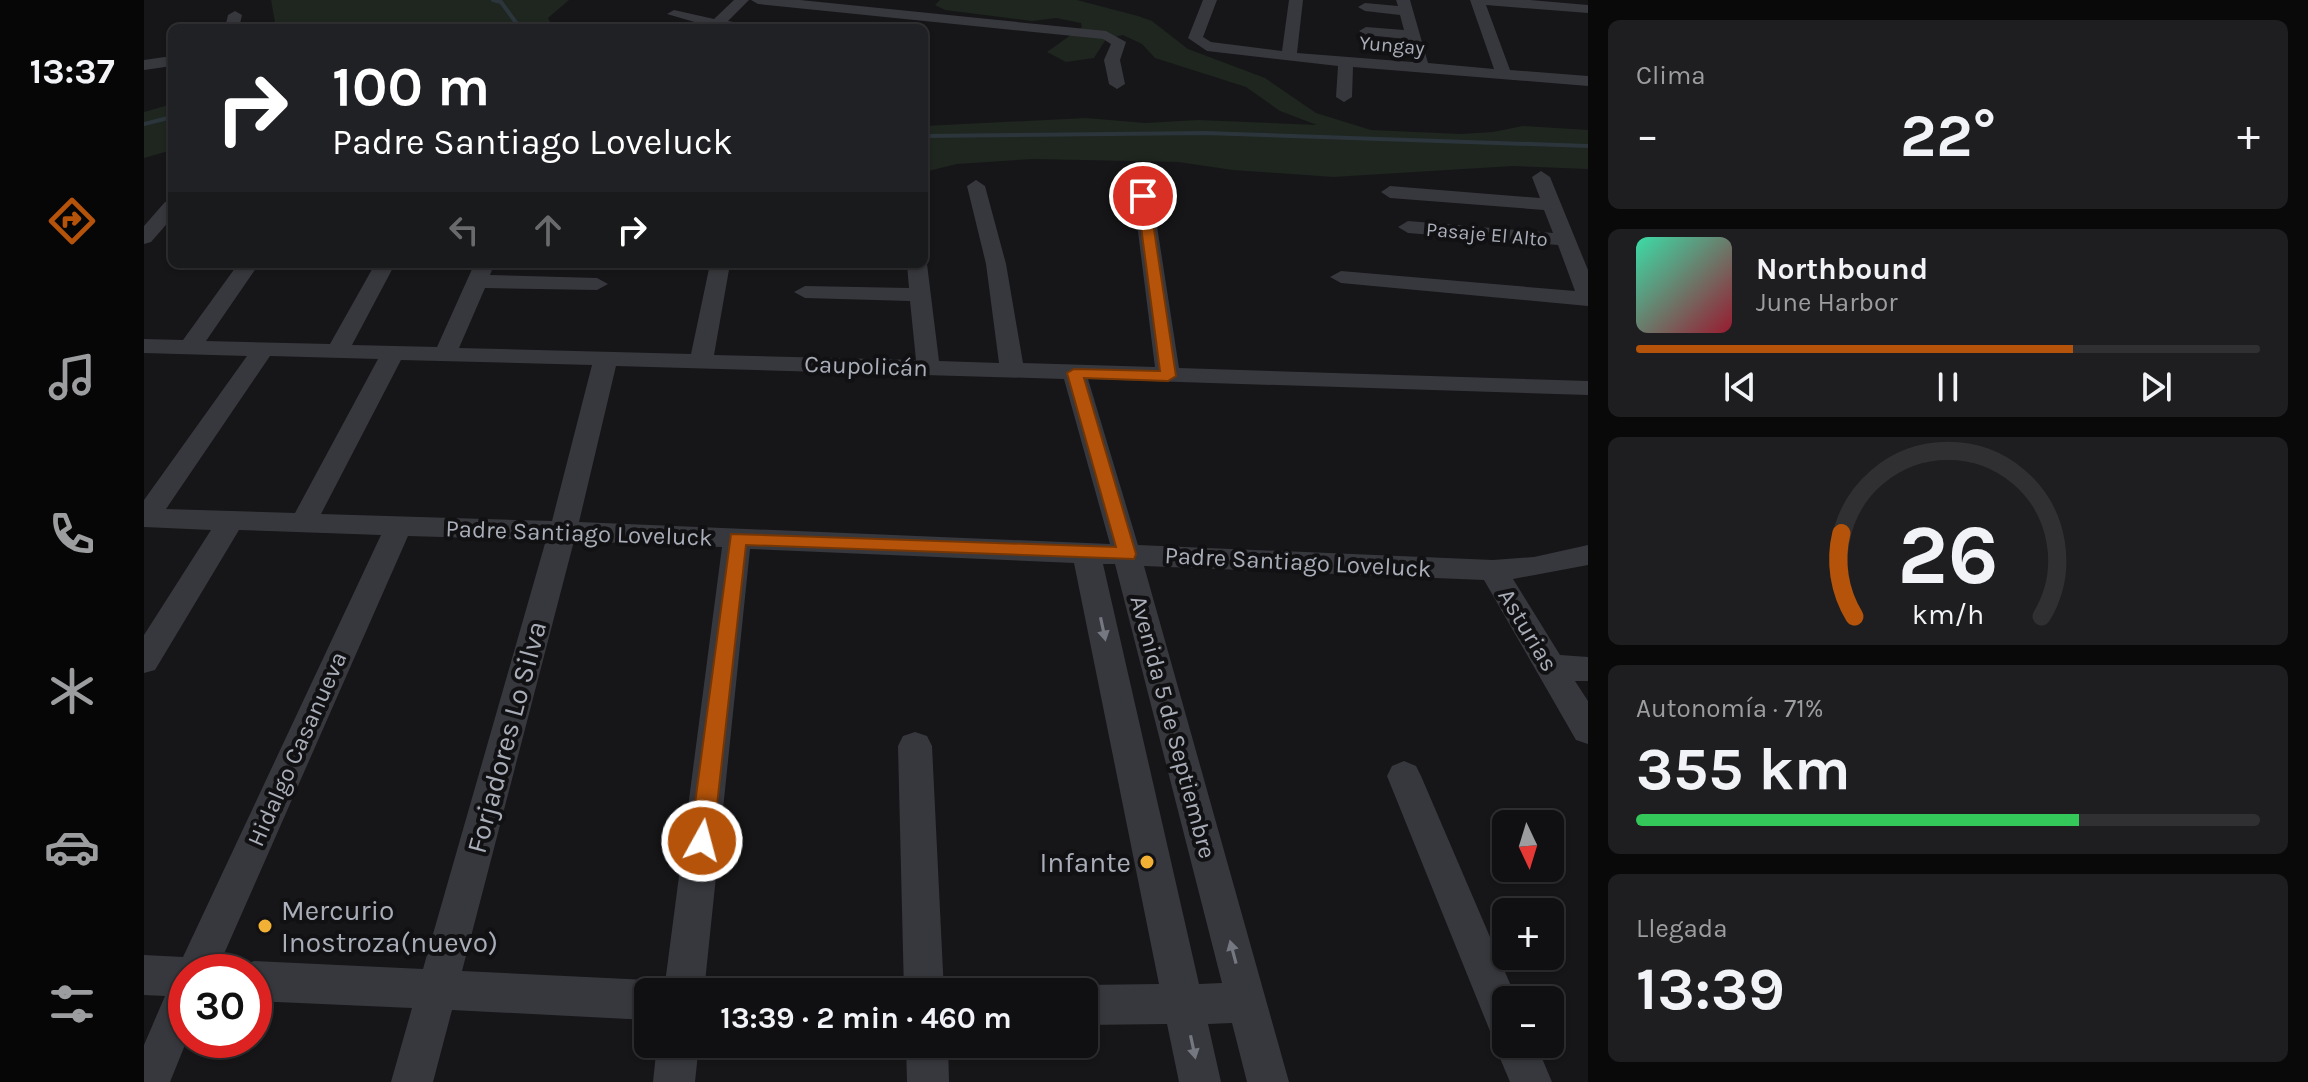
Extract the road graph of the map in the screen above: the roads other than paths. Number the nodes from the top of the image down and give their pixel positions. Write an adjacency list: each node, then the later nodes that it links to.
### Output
1 (742, 0): 14 (street)
2 (758, 0): 10 (street)
3 (902, 0): 11 (street)
4 (1210, 0): 18 (street, Yungay)
5 (1296, 0): 18 (street)
6 (1478, 0): 9 (street); 23 (street)
7 (1404, 5): 8 (street); 17 (street)
8 (1365, 7)
9 (1588, 9)
10 (860, 10): 11 (street); 15 (street)
11 (890, 13): 25 (street)
12 (674, 14): 13 (street)
13 (688, 23): 14 (street)
14 (717, 24)
15 (848, 24)
16 (1366, 31): 17 (street)
17 (1412, 35): 22 (street)
18 (1289, 57): 19 (street, Yungay)
19 (1346, 61): 22 (street, Yungay); 26 (street)
20 (168, 62): 21 (street)
21 (144, 65)
22 (1421, 68): 23 (street, Yungay)
23 (1504, 74): 24 (street, Yungay)
24 (1588, 81)
25 (1117, 84)
26 (1344, 97)
27 (1139, 168): 58 (street)
28 (1541, 177): 31 (street)
29 (976, 186): 56 (street)
30 (1390, 192): 31 (street)
31 (1552, 205): 36 (street)
32 (168, 211): 35 (street)
33 (1408, 227): 36 (street, Pasaje El Alto)
34 (1588, 237): 36 (street, Pasaje El Alto)
35 (144, 238)
36 (1565, 238): 46 (street)
37 (246, 268): 48 (street)
38 (383, 268): 50 (street)
39 (719, 268): 54 (street)
40 (918, 268): 45 (street)
41 (481, 273): 43 (street); 52 (street)
42 (1341, 277): 46 (street)
43 (597, 284)
44 (805, 292): 45 (street)
45 (921, 295): 55 (street)
46 (1588, 297)
47 (144, 346): 48 (street, Caupolicán)
48 (190, 347): 49 (street, Caupolicán)
49 (263, 349): 50 (street, Caupolicán); 60 (street)
50 (337, 352): 51 (street, Caupolicán)
51 (393, 353): 52 (street, Caupolicán); 62 (street)
52 (445, 354): 53 (street, Caupolicán)
53 (606, 358): 54 (street, Caupolicán); 64 (street, Forjadores Lo Silva)
54 (701, 362): 55 (street, Caupolicán)
55 (928, 368): 56 (street, Caupolicán)
56 (1012, 371): 57 (street, Caupolicán)
57 (1074, 373): 58 (street, Caupolicán); 67 (street, Avenida 5 de Septiembre)
58 (1168, 376): 59 (street, Caupolicán)
59 (1588, 388)
60 (145, 518): 61 (street, Padre Santiago Loveluck)
61 (231, 521): 62 (street, Padre Santiago Loveluck); 70 (street)
62 (303, 523): 63 (street, Padre Santiago Loveluck)
63 (399, 526): 64 (street, Padre Santiago Loveluck); 76 (street, Hidalgo Casanueva)
64 (563, 531): 65 (street, Padre Santiago Loveluck); 83 (street, Forjadores Lo Silva)
65 (737, 538): 66 (street, Padre Santiago Loveluck); 79 (street)
66 (1086, 552): 67 (street, Padre Santiago Loveluck); 87 (street, Avenida 5 de Septiembre, one-way to 87)
67 (1127, 554): 69 (street, Padre Santiago Loveluck); 85 (street, Avenida 5 de Septiembre, one-way to 67)
68 (1588, 555): 69 (street, Padre Santiago Loveluck)
69 (1493, 570): 71 (street, Asturias)
70 (144, 661)
71 (1551, 667): 72 (street); 73 (street, Asturias)
72 (1588, 669)
73 (1588, 730)
74 (915, 746): 80 (street)
75 (1404, 776): 82 (street)
76 (204, 954)
77 (144, 975): 78 (street)
78 (168, 976)
79 (686, 978)
80 (923, 978)
81 (272, 982): 83 (street)
82 (1492, 988)
83 (437, 990): 84 (street); 93 (street, Forjadores Lo Silva)
84 (634, 999)
85 (1247, 1003): 87 (street); 97 (street, Avenida 5 de Septiembre)
86 (1098, 1005): 87 (street)
87 (1184, 1006): 96 (street, Avenida 5 de Septiembre, one-way to 96)
88 (168, 1037): 92 (street)
89 (677, 1058): 94 (street)
90 (927, 1058): 95 (street)
91 (1521, 1058): 98 (street)
92 (149, 1082)
93 (412, 1082)
94 (674, 1082)
95 (928, 1082)
96 (1200, 1082)
97 (1268, 1082)
98 (1531, 1082)

